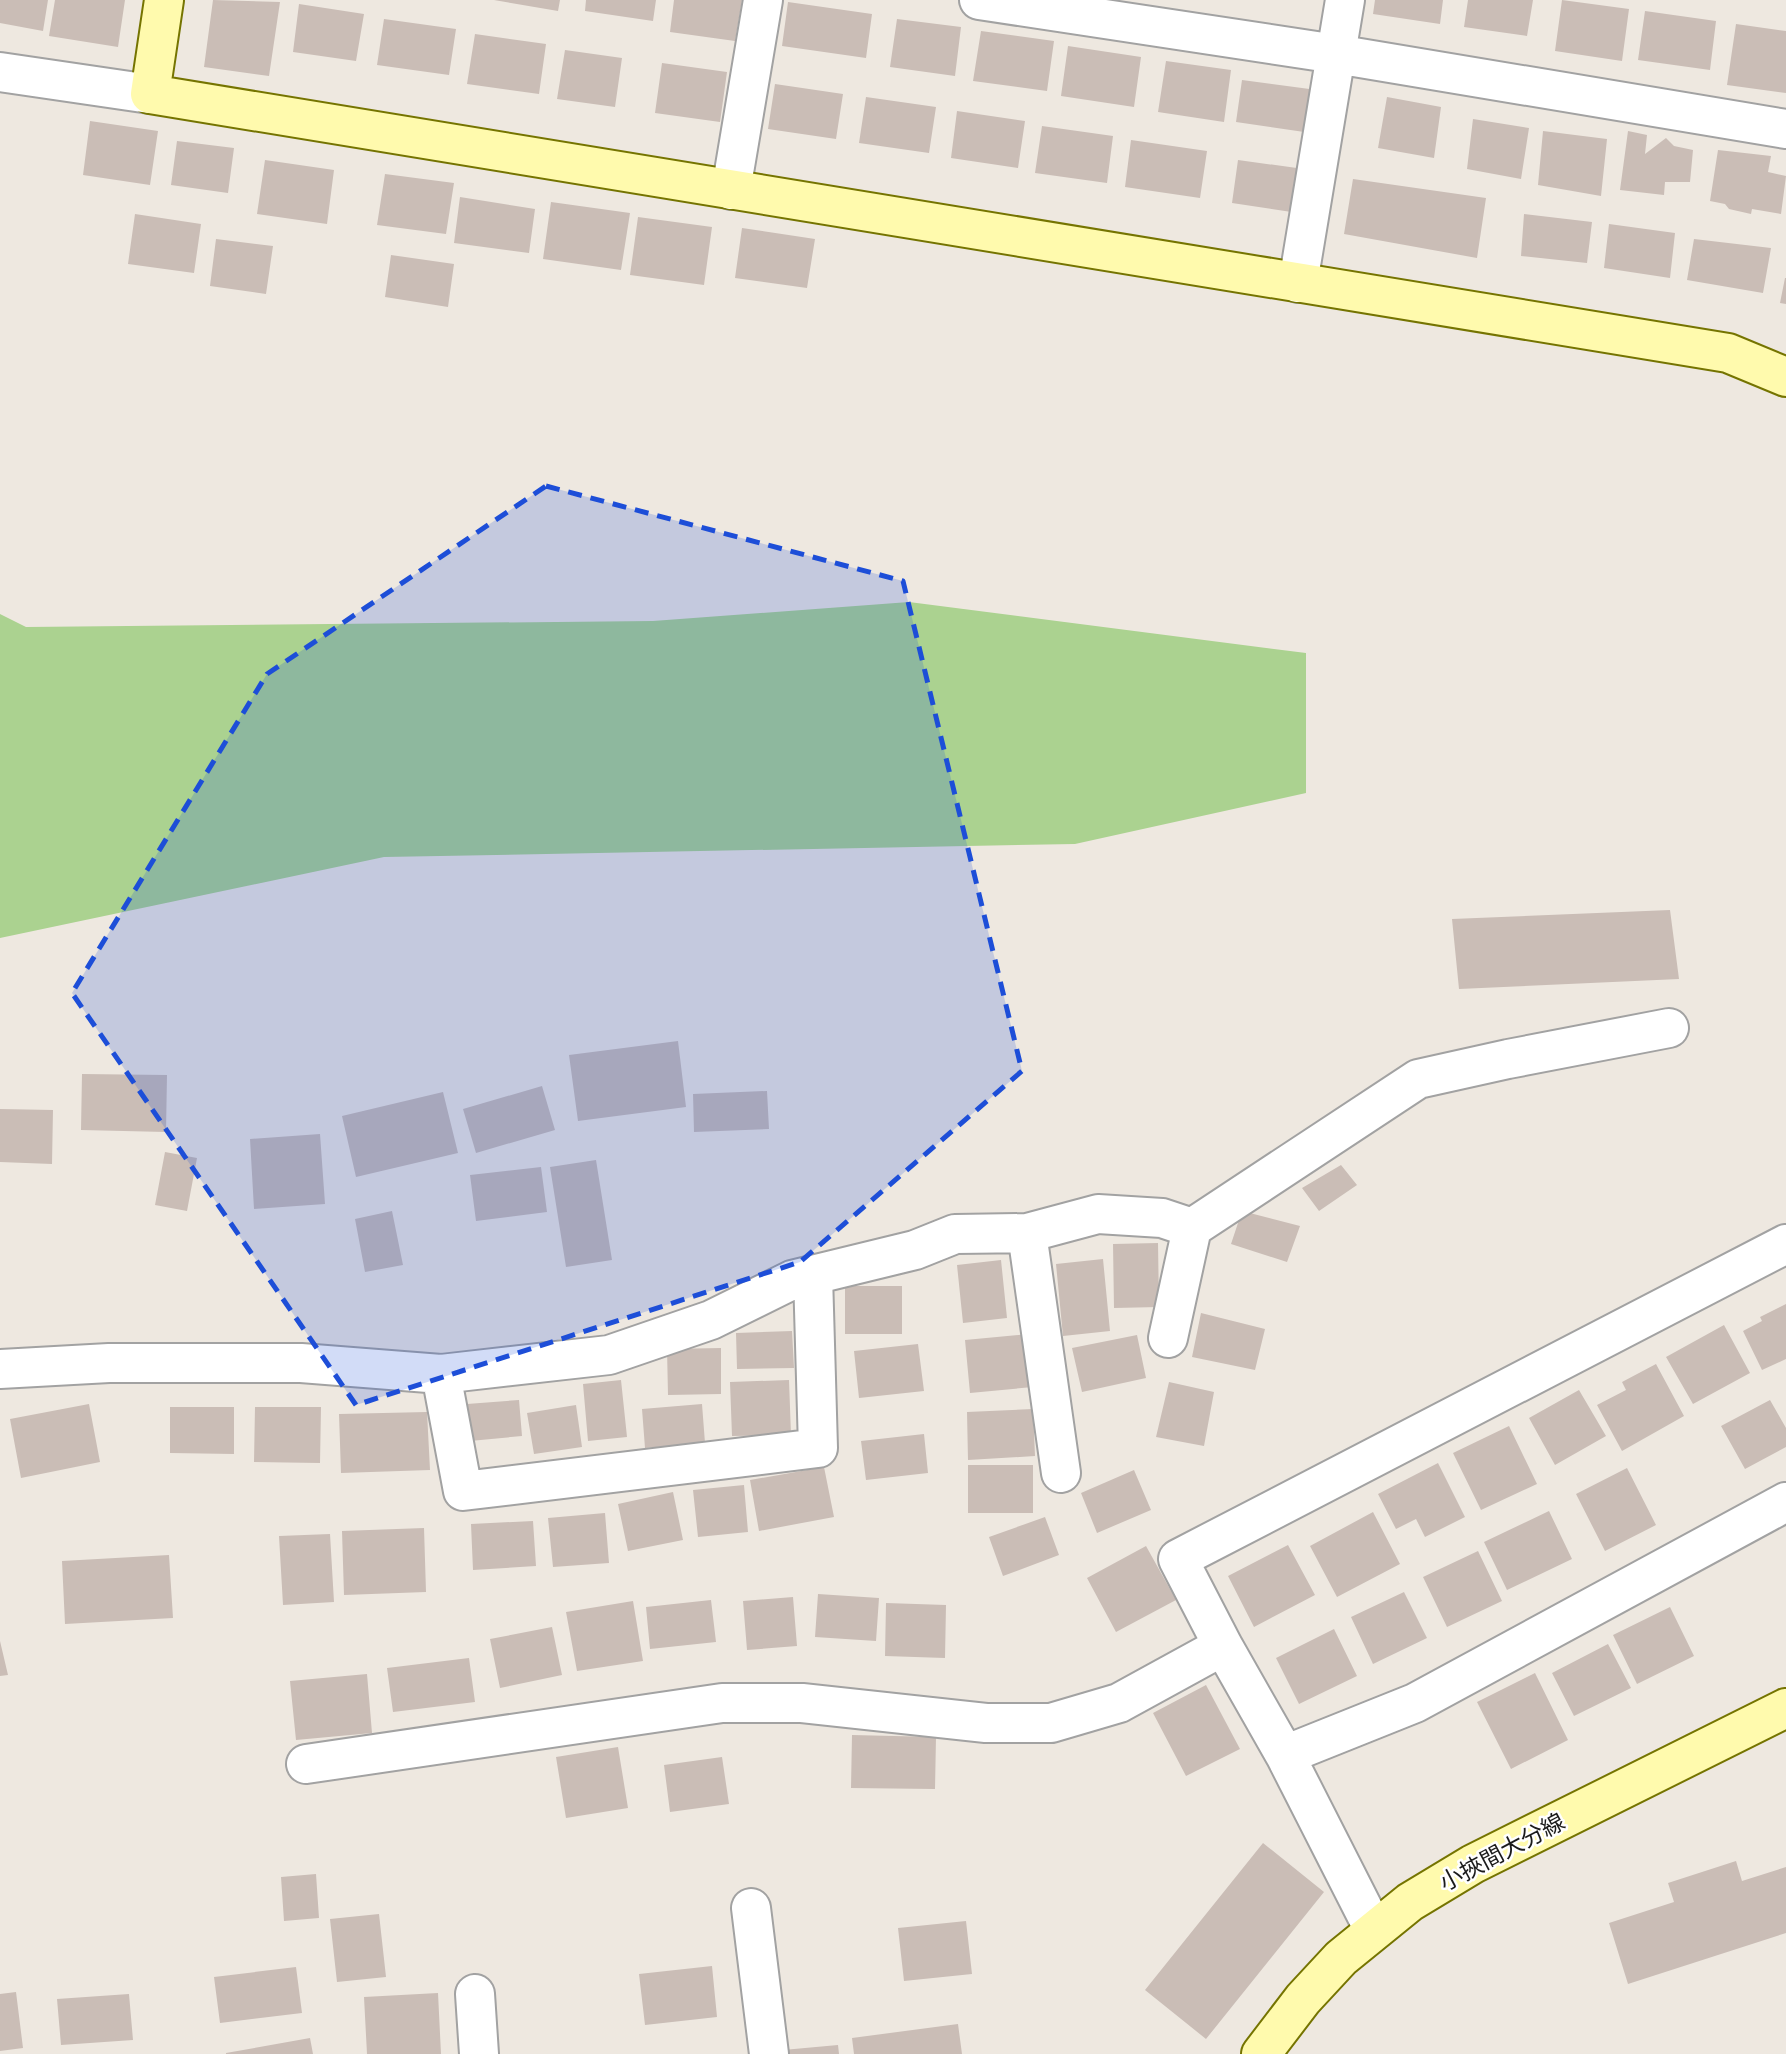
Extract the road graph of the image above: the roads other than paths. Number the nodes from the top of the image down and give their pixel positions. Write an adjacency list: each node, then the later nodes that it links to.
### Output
1 (164, 0): 7 (street)
2 (763, 0): 9 (street)
3 (979, 0): 5 (street)
4 (1345, 0): 5 (street)
5 (1336, 54): 8 (street); 10 (street)
6 (0, 72): 7 (street)
7 (150, 94): 9 (street)
8 (1786, 129)
9 (731, 190): 10 (street)
10 (1298, 283): 11 (street)
11 (1786, 377)
12 (1669, 1028): 13 (street)
13 (1192, 1228): 14 (street); 17 (street)
14 (1027, 1233): 16 (street); 20 (street)
15 (1786, 1244): 22 (street)
16 (813, 1275): 19 (street); 19 (street)
17 (1168, 1338)
18 (0, 1370): 19 (street)
19 (440, 1374)
20 (1061, 1473)
21 (1786, 1502): 24 (street)
22 (1223, 1646): 24 (street); 25 (street)
23 (1786, 1708): 27 (street, 小挾間大分線)
24 (1285, 1755): 27 (street)
25 (306, 1764)
26 (751, 1908): 30 (street)
27 (1374, 1930): 31 (street, 小挾間大分線)
28 (475, 1993): 29 (street)
29 (479, 2054)
30 (769, 2054)
31 (1261, 2054)

